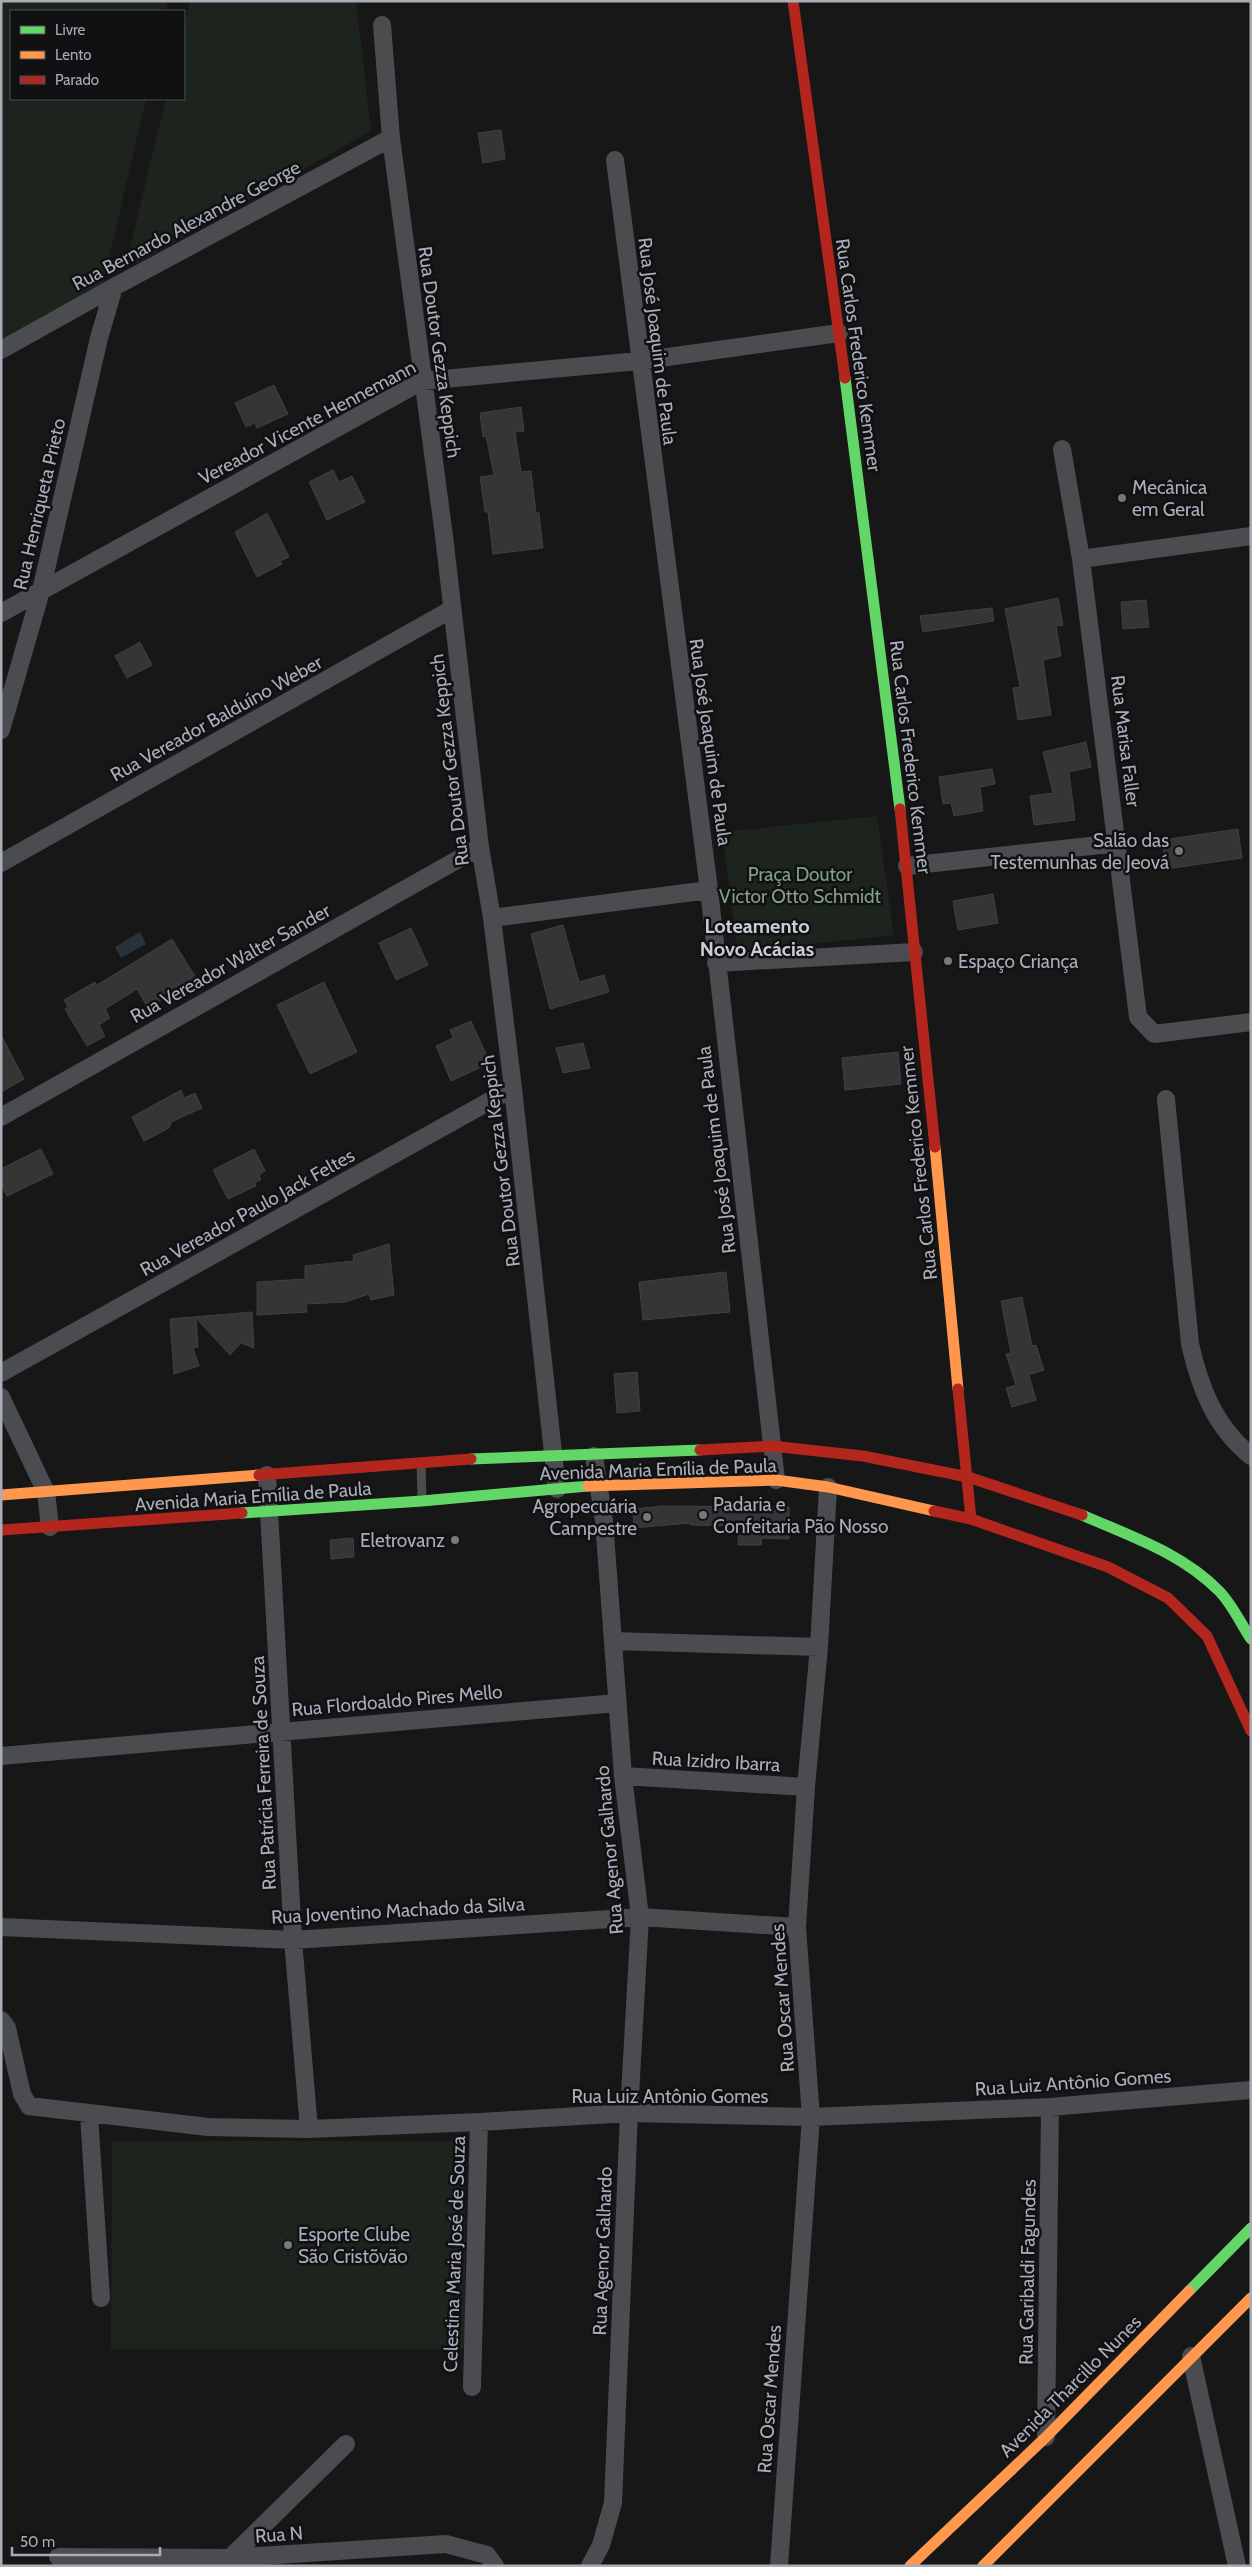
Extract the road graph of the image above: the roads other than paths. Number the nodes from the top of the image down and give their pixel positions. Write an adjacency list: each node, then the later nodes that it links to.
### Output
1 (793, 1): 6 (main road, Rua Carlos Frederico Kemmer)
2 (382, 25): 3 (street, Rua Doutor Gezza Keppich)
3 (391, 138): 5 (street, Rua Bernardo Alexandre George); 9 (street, Rua Doutor Gezza Keppich)
4 (615, 160): 8 (street, Rua José Joaquim de Paula)
5 (114, 286): 7 (street, Rua Bernardo Alexandre George); 13 (street, Rua Henriqueta Prieto)
6 (839, 332): 8 (street, Vereador Vicente Hennemann); 20 (main road, Rua Carlos Frederico Kemmer)
7 (1, 350)
8 (639, 361): 9 (street, Vereador Vicente Hennemann); 21 (street, Rua José Joaquim de Paula)
9 (422, 381): 13 (street, Vereador Vicente Hennemann); 14 (street, Rua Doutor Gezza Keppich)
10 (1062, 449): 12 (street, Rua Marisa Faller)
11 (1251, 536): 12 (street)
12 (1081, 559): 17 (street, Rua Marisa Faller)
13 (41, 591): 15 (street, Vereador Vicente Hennemann); 16 (street, Rua Henriqueta Prieto)
14 (452, 609): 18 (street, Rua Doutor Gezza Keppich); 19 (street, Rua Vereador Balduíno Weber)
15 (1, 613)
16 (1, 730)
17 (1118, 843): 20 (street); 25 (street, Rua Marisa Faller)
18 (480, 847): 22 (street, Rua Doutor Gezza Keppich); 28 (street, Rua Vereador Walter Sander)
19 (1, 863)
20 (907, 866): 23 (main road, Rua Carlos Frederico Kemmer)
21 (709, 890): 22 (street); 24 (street, Rua José Joaquim de Paula)
22 (492, 918): 26 (street, Rua Doutor Gezza Keppich)
23 (914, 952): 24 (street); 37 (main road, Rua Carlos Frederico Kemmer)
24 (716, 963): 31 (street, Rua José Joaquim de Paula)
25 (1251, 1022)
26 (513, 1088): 29 (street, Rua Vereador Paulo Jack Feltes); 32 (street, Rua Doutor Gezza Keppich)
27 (1166, 1099): 34 (street)
28 (1, 1117)
29 (1, 1373)
30 (1, 1397): 42 (street)
31 (772, 1446): 33 (main road, Avenida Maria Emília de Paula); 37 (main road, Avenida Maria Emília de Paula); 38 (street, Rua José Joaquim de Paula)
32 (555, 1456): 33 (main road, Avenida Maria Emília de Paula); 35 (main road, Avenida Maria Emília de Paula); 41 (street, Rua Doutor Gezza Keppich)
33 (594, 1456): 39 (street, Rua Agenor Galhardo)
34 (1251, 1456)
35 (421, 1462): 36 (main road, Avenida Maria Emília de Paula); 44 (lane)
36 (267, 1475): 42 (main road, Avenida Maria Emília de Paula); 45 (street, Rua Patrícia Ferreira de Souza)
37 (968, 1477): 46 (main road, Rua Carlos Frederico Kemmer); 49 (main road, Avenida Maria Emília de Paula)
38 (776, 1480): 39 (main road, Avenida Maria Emília de Paula); 40 (main road, Avenida Maria Emília de Paula)
39 (598, 1485): 41 (main road, Avenida Maria Emília de Paula); 50 (street, Rua Agenor Galhardo)
40 (828, 1487): 46 (main road, Avenida Maria Emília de Paula); 51 (street, Rua Oscar Mendes)
41 (558, 1489): 44 (main road, Avenida Maria Emília de Paula)
42 (46, 1492): 43 (main road, Avenida Maria Emília de Paula); 47 (street)
43 (1, 1495)
44 (422, 1501): 45 (main road, Avenida Maria Emília de Paula)
45 (269, 1513): 47 (main road, Avenida Maria Emília de Paula); 53 (street, Rua Patrícia Ferreira de Souza)
46 (971, 1519): 54 (main road, Avenida Maria Emília de Paula)
47 (50, 1527): 48 (main road, Avenida Maria Emília de Paula)
48 (1, 1530)
49 (1251, 1639)
50 (613, 1641): 51 (street); 52 (street, Rua Agenor Galhardo)
51 (819, 1647): 57 (street, Rua Oscar Mendes)
52 (617, 1703): 53 (street, Rua Flordoaldo Pires Mello); 56 (street, Rua Agenor Galhardo)
53 (282, 1730): 55 (street, Rua Flordoaldo Pires Mello); 61 (street, Rua Patrícia Ferreira de Souza)
54 (1251, 1732)
55 (1, 1756)
56 (623, 1776): 57 (street, Rua Izidro Ibarra); 58 (street, Rua Agenor Galhardo)
57 (806, 1788): 60 (street, Rua Oscar Mendes)
58 (640, 1917): 60 (street, Rua Joventino Machado da Silva); 61 (street, Rua Joventino Machado da Silva); 65 (street, Rua Agenor Galhardo)
59 (1, 1927): 61 (street, Rua Joventino Machado da Silva)
60 (797, 1927): 67 (street, Rua Oscar Mendes)
61 (293, 1940): 69 (street, Rua Patrícia Ferreira de Souza)
62 (1, 2020): 66 (street, Rua Luiz Antônio Gomes)
63 (1251, 2090): 64 (street, Rua Luiz Antônio Gomes)
64 (1050, 2107): 67 (street, Rua Luiz Antônio Gomes); 75 (street, Rua Garibaldi Fagundes)
65 (629, 2113): 67 (street, Rua Luiz Antônio Gomes); 68 (street, Rua Luiz Antônio Gomes); 80 (street, Rua Agenor Galhardo)
66 (90, 2115): 69 (street, Rua Luiz Antônio Gomes); 71 (street)
67 (811, 2117): 81 (street, Rua Oscar Mendes)
68 (479, 2122): 69 (street, Rua Luiz Antônio Gomes); 74 (street, Celestina Maria José de Souza)
69 (309, 2129)
70 (1251, 2228): 75 (main road, Avenida Tharcillo Nunes)
71 (101, 2298)
72 (1251, 2298): 73 (main road)
73 (1191, 2356): 83 (main road); 84 (street)
74 (472, 2388)
75 (1046, 2437): 82 (main road, Avenida Tharcillo Nunes)
76 (346, 2444): 78 (street)
77 (58, 2557): 78 (street, Rua N)
78 (225, 2562): 79 (street, Rua N)
79 (495, 2566)
80 (590, 2566)
81 (779, 2566)
82 (910, 2566)
83 (983, 2566)
84 (1237, 2566)

